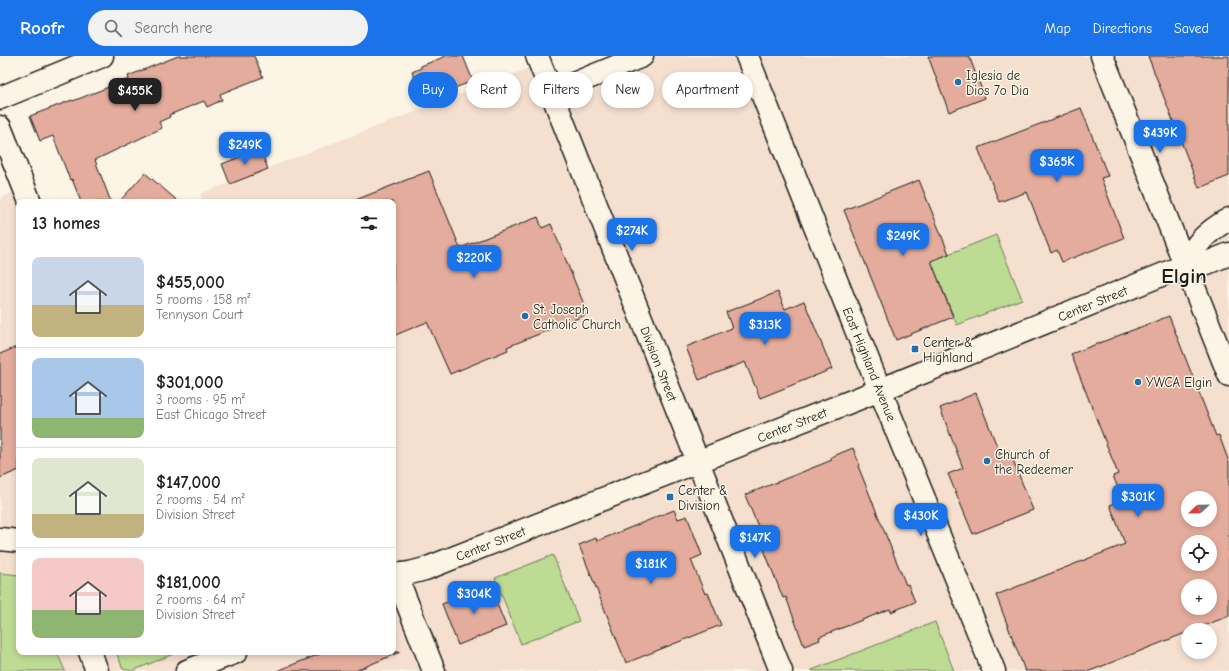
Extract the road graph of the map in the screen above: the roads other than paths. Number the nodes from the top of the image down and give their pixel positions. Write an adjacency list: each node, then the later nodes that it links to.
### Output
1 (102, 56): 8 (street)
2 (537, 56): 6 (street, Division Street)
3 (642, 56): 7 (street)
4 (747, 56): 16 (street, East Highland Avenue)
5 (1102, 56): 14 (street)
6 (543, 72)
7 (593, 76)
8 (0, 98)
9 (557, 108): 17 (street, Division Street)
10 (0, 127): 11 (street)
11 (29, 199)
12 (1229, 219): 14 (street)
13 (1229, 254): 14 (street, Center Street)
14 (1186, 266): 15 (street); 16 (street, Center Street)
15 (1229, 375)
16 (880, 390): 17 (street, Center Street); 28 (street, East Highland Avenue)
17 (698, 460): 20 (street, Center Street); 27 (street, Division Street)
18 (0, 539): 19 (street)
19 (16, 541)
20 (396, 575)
21 (396, 580): 26 (street)
22 (91, 655): 24 (street)
23 (228, 655): 25 (street)
24 (97, 671)
25 (187, 671)
26 (434, 671)
27 (781, 671)
28 (994, 671)

